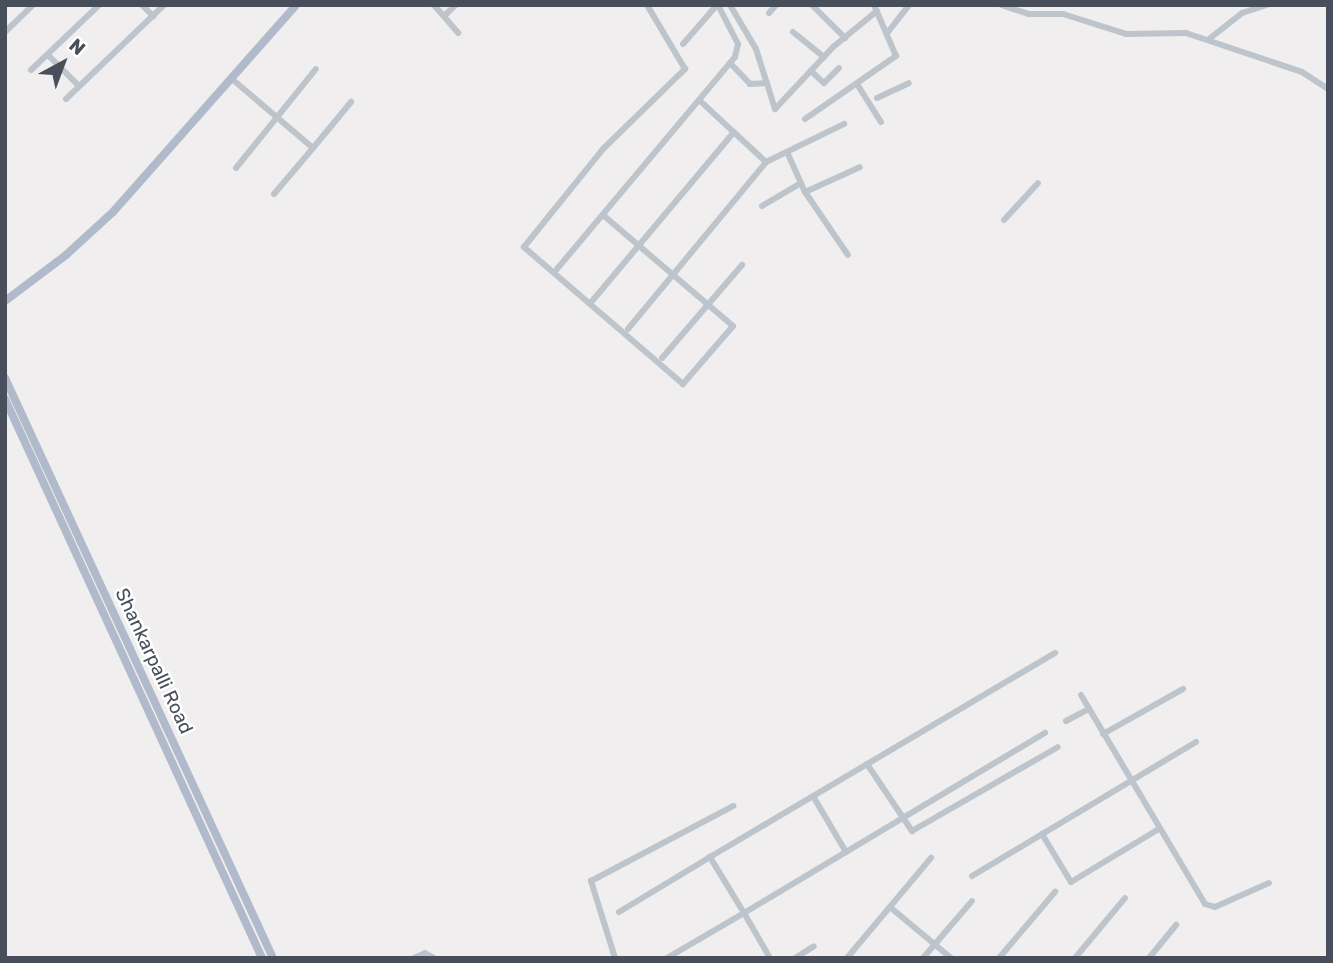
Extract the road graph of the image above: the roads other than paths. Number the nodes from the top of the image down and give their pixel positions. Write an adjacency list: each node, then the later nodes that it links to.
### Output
1 (33, 5): 22 (street)
2 (99, 5): 29 (street)
3 (142, 5): 20 (street)
4 (164, 5): 20 (street)
5 (296, 5): 36 (main road)
6 (434, 5): 21 (street)
7 (456, 5): 21 (street)
8 (647, 5): 71 (street)
9 (718, 5): 28 (street); 31 (street)
10 (730, 5): 37 (street)
11 (776, 5): 19 (street)
12 (812, 5): 18 (street)
13 (825, 5): 18 (street)
14 (909, 5): 24 (street)
15 (1001, 5): 27 (street)
16 (1267, 5): 27 (street)
17 (876, 8): 24 (street); 26 (street)
18 (818, 12): 26 (street)
19 (769, 13)
20 (153, 16): 40 (street)
21 (444, 16): 25 (street)
22 (5, 32)
23 (793, 32): 30 (street)
24 (888, 32): 39 (street)
25 (458, 33)
26 (845, 38): 30 (street)
27 (1209, 38): 41 (street)
28 (683, 44)
29 (48, 55): 34 (street); 40 (street)
30 (824, 57): 35 (street)
31 (730, 63): 37 (street); 45 (street)
32 (839, 68): 35 (street)
33 (316, 69): 47 (street)
34 (31, 70)
35 (811, 71): 37 (street)
36 (232, 79): 47 (street); 70 (main road)
37 (767, 83)
38 (909, 83): 43 (street)
39 (857, 84): 48 (street); 49 (street)
40 (79, 86): 44 (street)
41 (1326, 89): 42 (street)
42 (1319, 96)
43 (877, 98)
44 (66, 99)
45 (699, 100): 51 (street); 62 (street)
46 (351, 102): 52 (street)
47 (277, 117): 52 (street); 56 (street)
48 (805, 119)
49 (881, 122)
50 (844, 124): 53 (street)
51 (734, 132): 54 (street); 64 (street)
52 (313, 148): 60 (street)
53 (787, 152): 54 (street); 57 (street)
54 (766, 162): 68 (street)
55 (860, 167): 59 (street)
56 (236, 168)
57 (801, 183): 59 (street); 61 (street)
58 (1038, 183): 63 (street)
59 (805, 192): 65 (street)
60 (274, 194)
61 (762, 206)
62 (603, 215): 64 (street); 67 (street)
63 (1004, 220)
64 (639, 246): 68 (street); 69 (street)
65 (848, 255)
66 (742, 265): 71 (street)
67 (557, 269)
68 (673, 275): 71 (street); 72 (street)
69 (593, 300)
70 (5, 301)
71 (708, 305): 73 (street)
72 (628, 330)
73 (662, 358)
74 (5, 378): 107 (main road, Shankarpalli Road)
75 (5, 399): 106 (main road, Shankarpalli Road)
76 (1055, 653): 85 (street)
77 (1183, 689): 82 (street)
78 (1081, 695): 79 (street)
79 (1089, 709): 80 (street); 82 (street)
80 (1066, 721)
81 (1045, 733): 89 (street)
82 (1103, 734): 86 (street)
83 (1196, 742): 86 (street)
84 (1058, 747): 89 (street)
85 (867, 764): 87 (street); 89 (street)
86 (1131, 782): 90 (street); 91 (street)
87 (813, 796): 92 (street); 93 (street)
88 (733, 806): 110 (street)
89 (901, 819): 92 (street)
90 (1159, 829): 91 (street); 96 (street)
91 (1042, 834): 95 (street)
92 (846, 852): 102 (street)
93 (710, 857): 101 (street); 102 (street)
94 (931, 858): 100 (street)
95 (972, 876)
96 (1269, 883)
97 (1055, 892): 117 (street)
98 (1125, 898): 118 (street)
99 (972, 901): 104 (street)
100 (890, 907): 104 (street); 114 (street)
101 (619, 912)
102 (744, 913): 111 (street); 112 (street)
103 (1176, 925): 119 (street)
104 (935, 944): 115 (street); 116 (street)
105 (814, 946): 113 (street)
106 (262, 958)
107 (273, 958)
108 (414, 958): 109 (street)
109 (434, 958)
110 (615, 958)
111 (667, 958)
112 (770, 958)
113 (795, 958)
114 (847, 958)
115 (923, 958)
116 (951, 958)
117 (999, 958)
118 (1075, 958)
119 (1149, 958)

